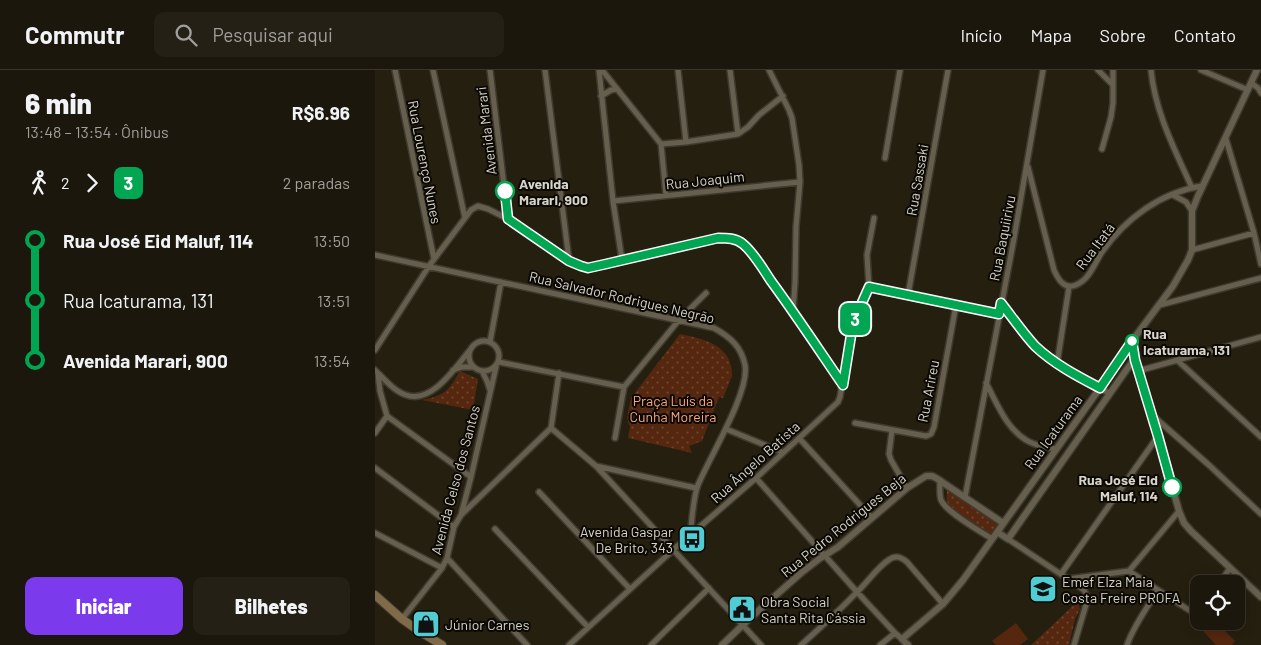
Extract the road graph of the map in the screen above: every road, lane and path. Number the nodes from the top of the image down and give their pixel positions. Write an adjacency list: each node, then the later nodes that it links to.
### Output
1 (395, 70): 44 (street, Rua Lourenço Nunes)
2 (433, 70): 38 (street)
3 (490, 70): 40 (street, Avenida Marari)
4 (545, 70): 46 (street)
5 (600, 70): 19 (street); 22 (street)
6 (678, 70): 26 (street)
7 (730, 70): 24 (street)
8 (769, 70): 23 (street)
9 (900, 70): 29 (street)
10 (948, 70): 54 (street, Rua Sassaki)
11 (1043, 70): 30 (street, Rua Baquiirivu)
12 (1098, 70): 18 (street)
13 (1113, 70): 18 (street)
14 (1151, 70): 33 (street)
15 (1201, 70): 20 (street)
16 (1257, 70): 17 (street)
17 (1251, 82): 20 (street); 21 (street)
18 (1113, 85): 28 (street)
19 (617, 89): 22 (street); 27 (street)
20 (1248, 90): 25 (street)
21 (1261, 93)
22 (601, 96): 36 (street)
23 (783, 96): 24 (street); 31 (street)
24 (738, 134): 26 (street)
25 (1225, 139): 32 (street); 41 (street)
26 (685, 142): 27 (street)
27 (661, 144): 34 (street)
28 (1102, 149)
29 (885, 158)
30 (1027, 164): 52 (street, Rua Itatá); 55 (street, Rua Baquiirivu)
31 (800, 182): 34 (street, Rua Joaquim); 58 (street)
32 (1202, 186): 33 (street, Rua Itatá); 37 (street)
33 (1191, 188): 35 (street, Rua Itatá)
34 (666, 195): 36 (street, Rua Joaquim)
35 (1173, 195): 37 (street); 52 (street, Rua Itatá)
36 (613, 201): 45 (street)
37 (1192, 211): 42 (street, Rua Icaturama)
38 (465, 218): 40 (street); 44 (street)
39 (874, 218): 51 (street)
40 (508, 219): 46 (street)
41 (1254, 233): 42 (street); 47 (street)
42 (1192, 250): 57 (street, Rua Icaturama)
43 (375, 255): 48 (street, Rua Salvador Rodrigues Negrão)
44 (433, 259): 48 (street)
45 (622, 260): 46 (street); 58 (street)
46 (569, 261)
47 (1261, 264)
48 (429, 266): 50 (street, Rua Salvador Rodrigues Negrão); 64 (street)
49 (1261, 278): 57 (street)
50 (501, 282): 60 (street, Rua Salvador Rodrigues Negrão); 63 (street)
51 (869, 287): 54 (street); 77 (street, Rua Ângelo Batista)
52 (1069, 287): 69 (street)
53 (706, 293): 60 (street)
54 (908, 294): 56 (street)
55 (1001, 303): 59 (street, Rua Baquiirivu); 69 (street)
56 (956, 305): 59 (street); 87 (street, Rua Arireu)
57 (1160, 305): 62 (street, Rua Icaturama)
58 (793, 310): 77 (street)
59 (999, 314): 76 (street, Rua Baquiirivu)
60 (679, 320): 78 (street); 86 (street, Rua Salvador Rodrigues Negrão)
61 (1261, 336): 67 (street)
62 (1132, 341): 66 (street); 79 (street, Rua Icaturama)
63 (490, 342): 65 (street); 68 (street)
64 (375, 350)
65 (470, 350): 70 (street); 71 (street)
66 (1135, 360): 73 (street); 81 (street, Rua Icaturama)
67 (1177, 360): 73 (street); 90 (street)
68 (497, 364): 72 (street); 75 (street); 80 (street, Avenida Celso dos Santos)
69 (1057, 364): 79 (street)
70 (473, 367): 71 (street); 72 (street)
71 (452, 370): 74 (street)
72 (482, 371): 80 (street, Avenida Celso dos Santos)
73 (1138, 371): 82 (street)
74 (377, 372): 83 (street)
75 (559, 374): 78 (street); 85 (street)
76 (986, 383): 93 (street); 103 (street, Rua Baquiirivu)
77 (843, 385): 92 (street, Rua Ângelo Batista)
78 (624, 388): 91 (street)
79 (1100, 388): 81 (street); 93 (street, Rua Icaturama)
80 (490, 393): 97 (street, Avenida Celso dos Santos)
81 (1109, 393): 115 (street, Rua Icaturama)
82 (1151, 415): 89 (street); 105 (street)
83 (387, 416): 88 (street); 97 (street)
84 (855, 423): 87 (street, Rua Arireu)
85 (551, 428): 95 (street); 106 (street)
86 (726, 429): 94 (street); 100 (street, Rua Salvador Rodrigues Negrão)
87 (892, 430): 101 (street)
88 (375, 433)
89 (1158, 436): 104 (street); 122 (street)
90 (1261, 437)
91 (615, 438)
92 (799, 438): 94 (street, Rua Ângelo Batista); 107 (street)
93 (1056, 449): 108 (street, Rua Icaturama)
94 (783, 452): 98 (street, Rua Ângelo Batista)
95 (596, 466): 100 (street); 116 (street)
96 (375, 468): 109 (street)
97 (471, 477): 106 (street, Avenida Celso dos Santos)
98 (756, 478): 113 (street, Rua Ângelo Batista); 117 (street)
99 (940, 480): 101 (street, Rua Pedro Rodrigues Beja); 103 (street); 114 (street)
100 (697, 488): 113 (street, Rua Salvador Rodrigues Negrão)
101 (907, 488): 107 (street, Rua Pedro Rodrigues Beja)
102 (539, 492): 126 (street)
103 (965, 497): 108 (street)
104 (1179, 511): 120 (street); 121 (street)
105 (1261, 514)
106 (461, 515): 109 (street, Avenida Celso dos Santos)
107 (872, 518): 117 (street, Rua Pedro Rodrigues Beja)
108 (1003, 523): 111 (street, Rua Icaturama)
109 (454, 527): 118 (street, Avenida Celso dos Santos)
110 (495, 529): 135 (street)
111 (997, 532): 114 (street, Rua Icaturama); 115 (street)
112 (375, 533): 119 (street)
113 (690, 535): 116 (street, Rua Ângelo Batista)
114 (992, 539): 131 (street, Rua Icaturama)
115 (1007, 539): 122 (street)
116 (673, 550): 125 (street); 126 (street, Rua Ângelo Batista)
117 (825, 556): 128 (street); 134 (street, Rua Pedro Rodrigues Beja)
118 (447, 558): 119 (street, Avenida Celso dos Santos); 139 (street)
119 (442, 568): 133 (street, Avenida Celso dos Santos)
120 (1230, 568): 123 (street); 130 (street)
121 (1129, 571): 124 (street); 127 (street)
122 (1061, 574): 124 (street)
123 (1225, 575)
124 (1068, 579): 147 (street)
125 (709, 588): 134 (street); 141 (street)
126 (630, 589): 135 (street, Rua Ângelo Batista)
127 (1158, 590): 132 (street); 148 (street)
128 (857, 592): 131 (street); 136 (street); 144 (street)
129 (375, 595): 133 (main road)
130 (1261, 597)
131 (943, 604): 137 (street, Rua Icaturama)
132 (1190, 611)
133 (403, 619): 138 (main road)
134 (743, 625): 142 (street, Rua Pedro Rodrigues Beja); 143 (street)
135 (588, 627): 140 (street, Rua Ângelo Batista)
136 (895, 632): 137 (street); 145 (street)
137 (902, 639): 146 (street)
138 (442, 645)
139 (527, 645)
140 (569, 645)
141 (651, 645)
142 (722, 645)
143 (761, 645)
144 (801, 645)
145 (880, 645)
146 (908, 645)
147 (1074, 645)
148 (1127, 645)

